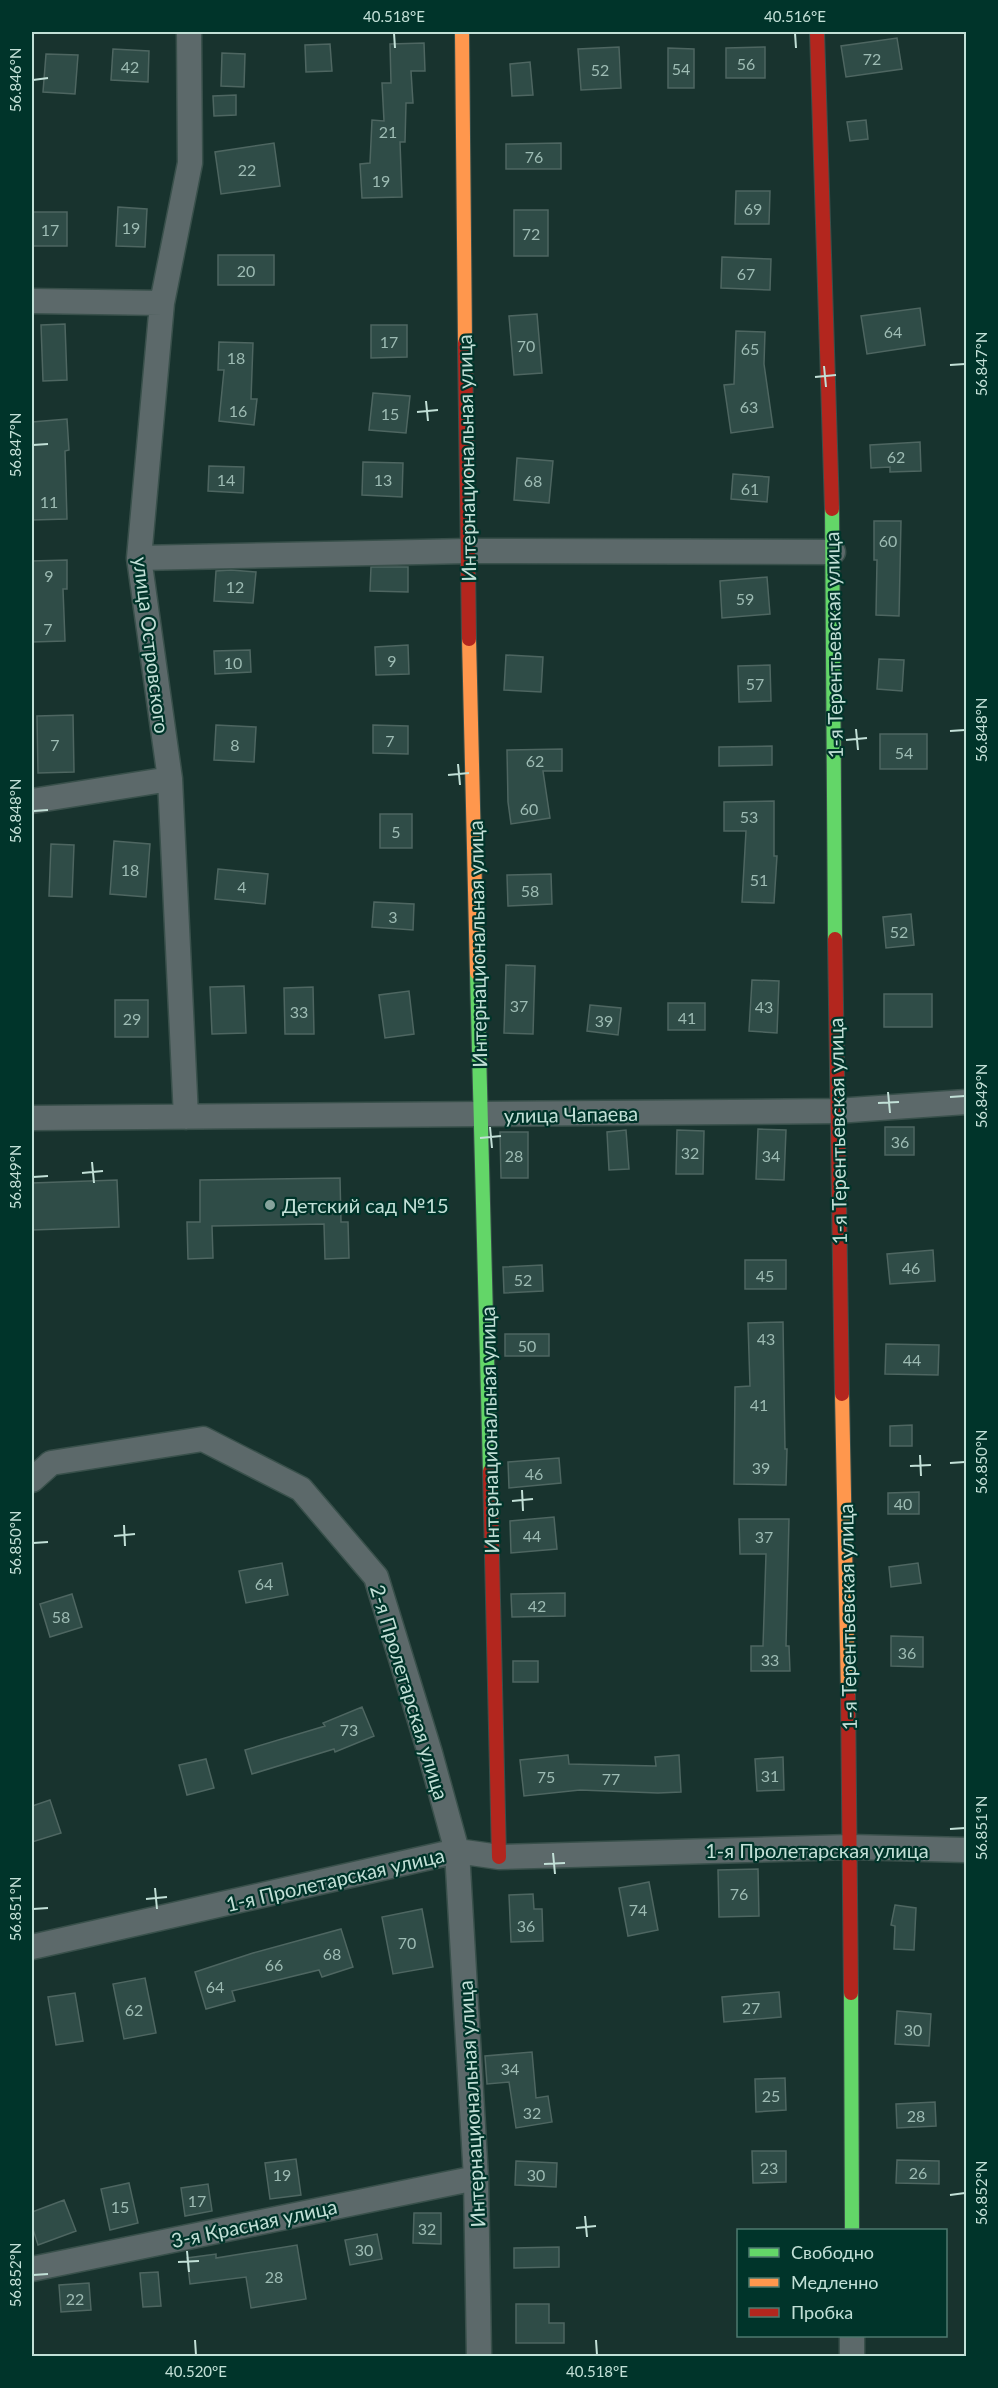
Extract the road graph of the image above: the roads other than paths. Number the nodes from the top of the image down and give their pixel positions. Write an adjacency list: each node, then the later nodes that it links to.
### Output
1 (189, 32): 5 (street, улица Островского)
2 (462, 32): 6 (street, Интернациональная улица)
3 (817, 32): 7 (street, 1-я Терентьевская улица)
4 (32, 301): 5 (street)
5 (162, 303): 8 (street, улица Островского)
6 (467, 551): 7 (street); 8 (street); 13 (street, Интернациональная улица)
7 (833, 552): 12 (street, 1-я Терентьевская улица)
8 (139, 558): 9 (street, улица Островского)
9 (170, 778): 10 (street); 14 (street, улица Островского)
10 (32, 801)
11 (966, 1102): 12 (street, улица Чапаева)
12 (836, 1111): 13 (street, улица Чапаева); 17 (street, 1-я Терентьевская улица)
13 (481, 1115): 14 (street, улица Чапаева); 20 (street, Интернациональная улица)
14 (186, 1117): 15 (street, улица Чапаева)
15 (32, 1118)
16 (32, 1480): 19 (street, 2-я Пролетарская улица)
17 (851, 1847): 18 (street, 1-я Пролетарская улица); 20 (street, 1-я Пролетарская улица); 23 (street, 1-я Терентьевская улица)
18 (966, 1850)
19 (457, 1851): 20 (street, 1-я Пролетарская улица); 21 (street, 1-я Пролетарская улица); 22 (street, Интернациональная улица)
20 (499, 1857)
21 (32, 1947)
22 (476, 2178): 24 (street, 3-я Красная улица); 26 (street, Интернациональная улица)
23 (852, 2229)
24 (32, 2269)
25 (852, 2337): 27 (street)
26 (478, 2356)
27 (852, 2356)

